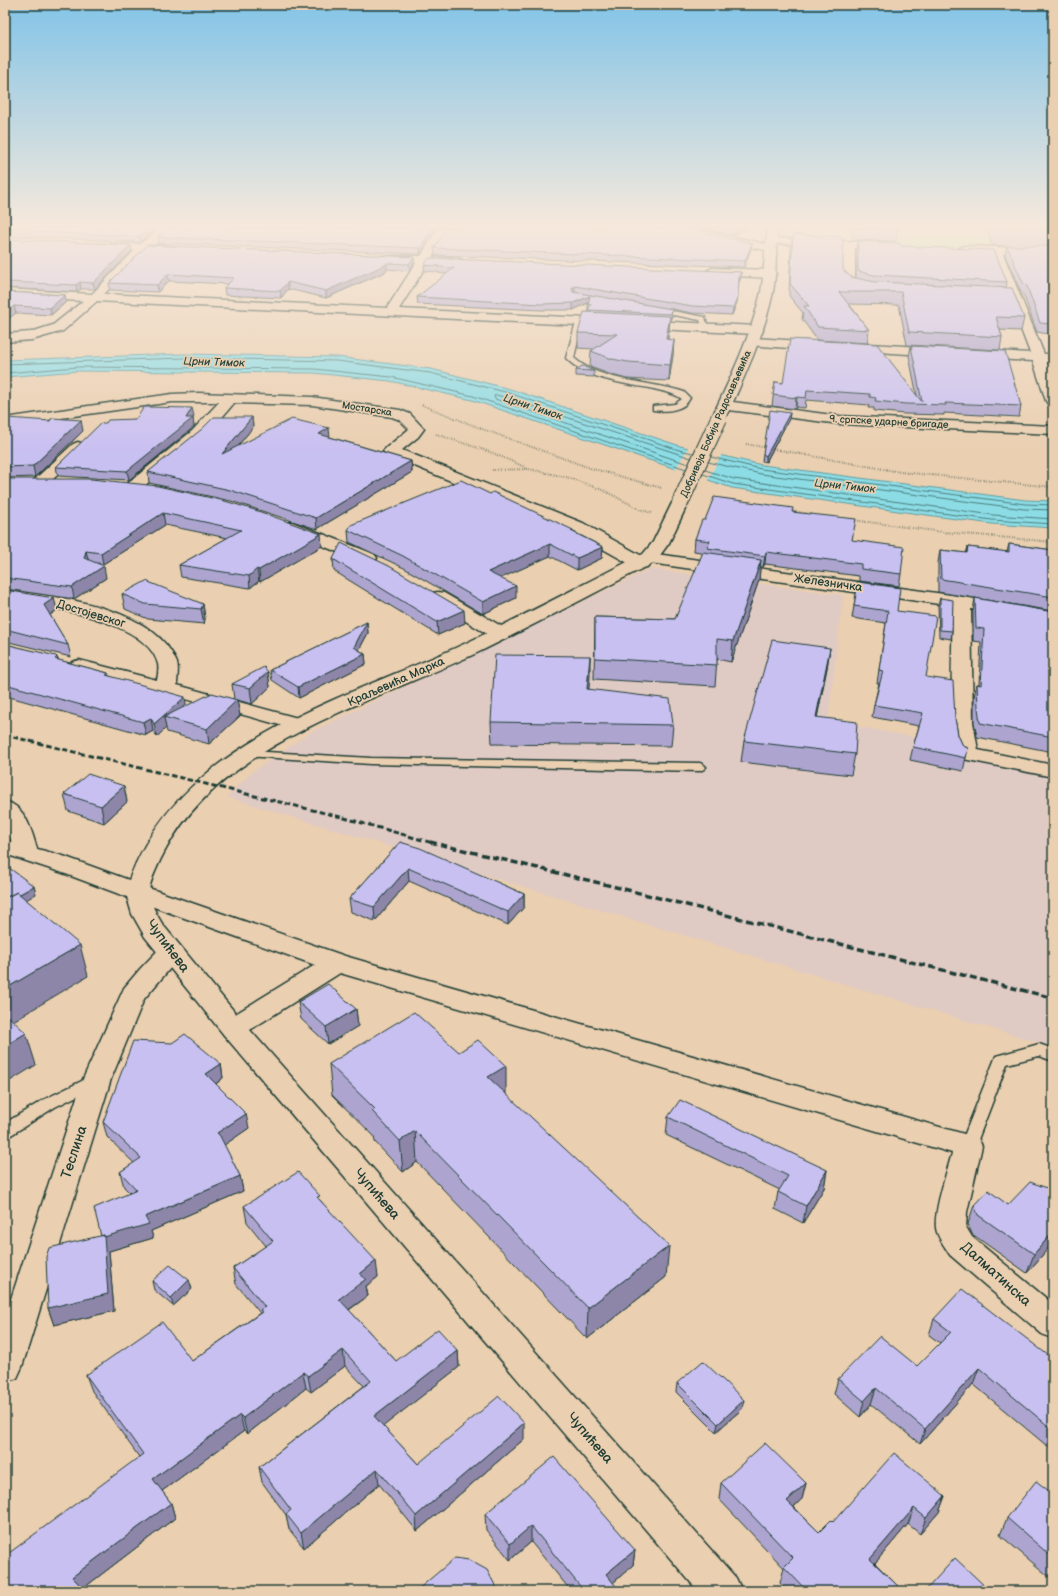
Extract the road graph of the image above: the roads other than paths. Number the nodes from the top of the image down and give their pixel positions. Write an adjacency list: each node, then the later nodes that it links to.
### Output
1 (88, 302): 11 (street)
2 (203, 302): 7 (street)
3 (397, 302): 7 (street)
4 (763, 302): 10 (street, Добривоја Бобија Радосављевића)
5 (1019, 302): 12 (street)
6 (645, 308): 9 (lane)
7 (391, 312): 8 (street)
8 (578, 322): 9 (street); 17 (lane)
9 (705, 328): 10 (street)
10 (755, 336): 12 (street); 18 (street, Добривоја Бобија Радосављевића)
11 (5, 338)
12 (1040, 357): 13 (street); 15 (street)
13 (1053, 358)
14 (230, 398): 16 (street, Мостарска); 24 (street); 27 (street, Мостарска)
15 (1053, 401)
16 (120, 405): 19 (street, Мостарска); 20 (street)
17 (656, 408)
18 (722, 411): 21 (street, 9. српске ударне бригаде); 25 (street, Добривоја Бобија Радосављевића, bridge)
19 (5, 422)
20 (103, 422)
21 (1053, 430)
22 (86, 438): 23 (street)
23 (65, 483)
24 (155, 491)
25 (677, 511): 27 (street, Краљевића Марка)
26 (277, 522): 28 (street)
27 (645, 561): 31 (street, Железничка); 33 (street, Краљевића Марка)
28 (380, 565)
29 (424, 589): 33 (street)
30 (5, 595): 35 (street, Достојевског)
31 (962, 602): 32 (street, Железничка); 39 (street)
32 (1053, 618)
33 (501, 634): 36 (street, Краљевића Марка)
34 (59, 662): 35 (street)
35 (167, 688): 36 (street)
36 (298, 724): 37 (street, Краљевића Марка)
37 (248, 754): 38 (lane); 42 (street, Краљевића Марка)
38 (700, 767)
39 (1053, 771)
40 (5, 808): 41 (street)
41 (16, 849): 42 (street)
42 (137, 892): 43 (street, Чупићева); 44 (street)
43 (171, 952): 45 (street, Чупићева); 47 (street, Теслина)
44 (337, 963): 45 (street); 49 (street)
45 (233, 1028): 52 (street, Чупићева)
46 (1053, 1055): 49 (lane)
47 (97, 1079): 48 (lane); 51 (street, Теслина)
48 (5, 1131)
49 (968, 1146): 50 (street, Далматинска)
50 (1053, 1324)
51 (5, 1367)
52 (723, 1591)

